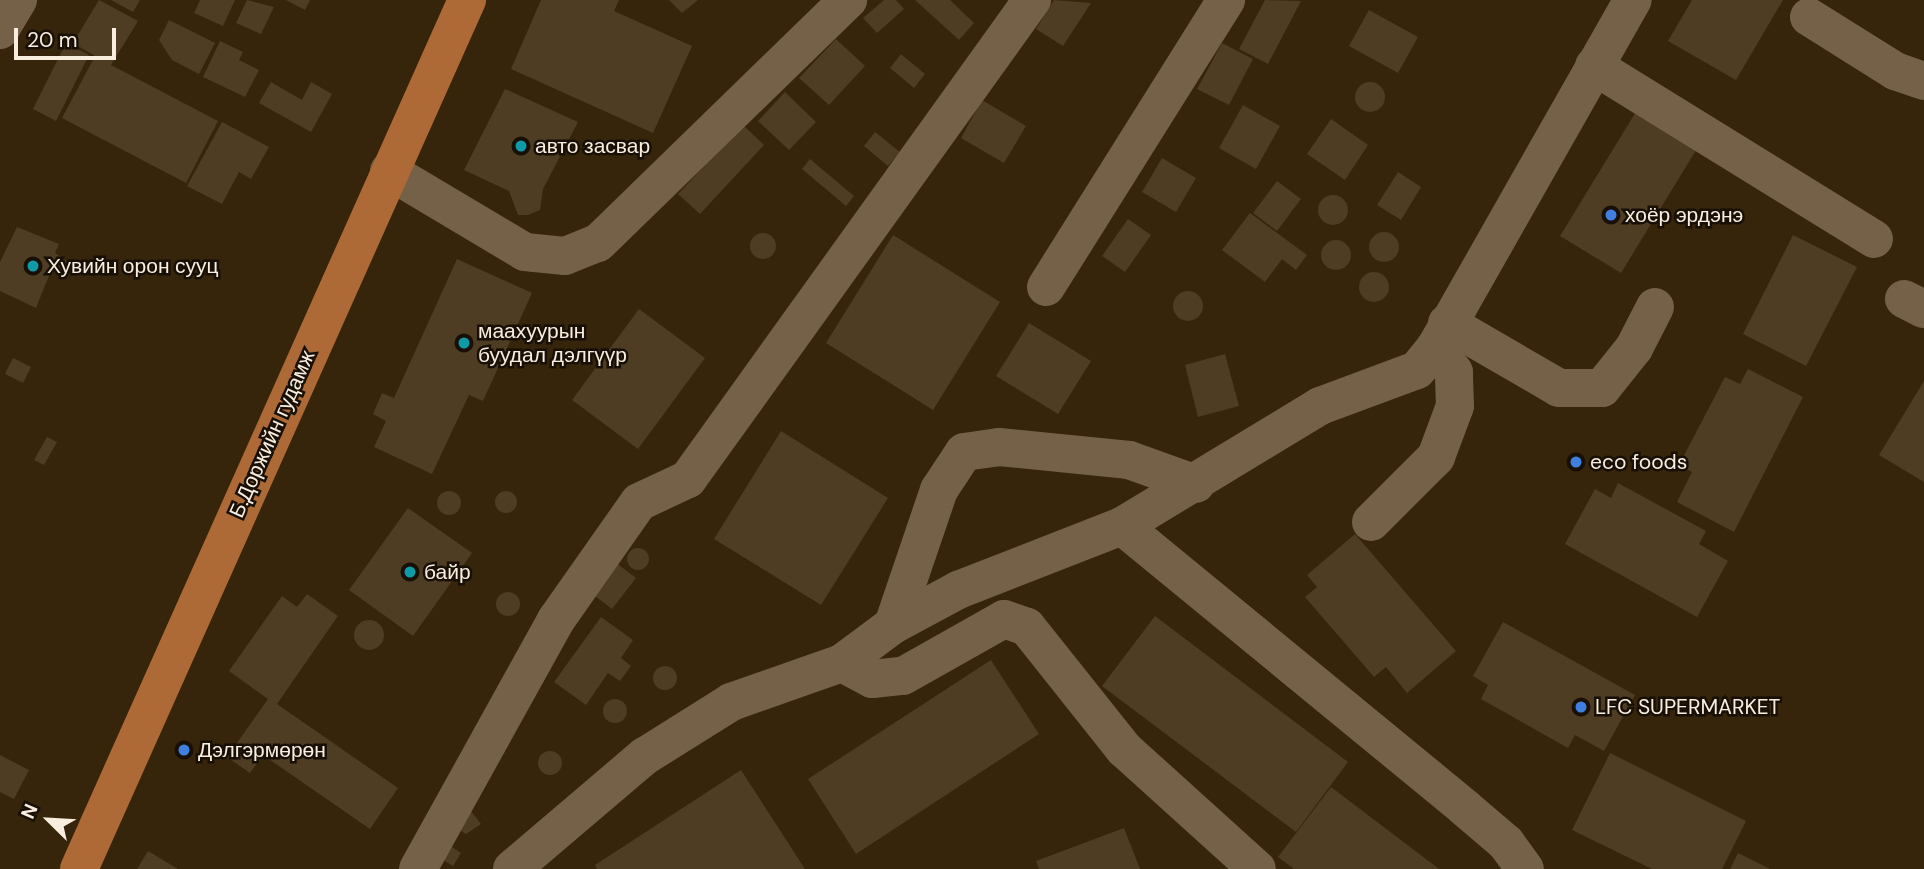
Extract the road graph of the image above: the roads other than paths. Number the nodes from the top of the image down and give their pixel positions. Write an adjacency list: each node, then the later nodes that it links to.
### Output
1 (18, 0): 8 (street)
2 (467, 0): 11 (main road, Б.Доржийн гудамж)
3 (848, 0): 11 (street)
4 (1032, 0): 22 (street)
5 (1226, 0): 13 (street)
6 (1633, 0): 9 (street)
7 (1809, 17): 10 (street)
8 (0, 30)
9 (1594, 66): 12 (street); 15 (street)
10 (1924, 81)
11 (389, 171): 21 (main road, Б.Доржийн гудамж)
12 (1874, 239)
13 (1046, 287)
14 (1655, 307): 15 (street)
15 (1441, 336): 16 (street); 17 (street)
16 (1196, 484): 18 (street); 19 (street)
17 (1370, 522)
18 (1122, 526): 19 (street); 25 (street)
19 (893, 625): 20 (street)
20 (842, 663): 23 (street); 24 (street)
21 (79, 869)
22 (418, 869)
23 (512, 869)
24 (1256, 869)
25 (1525, 869)

